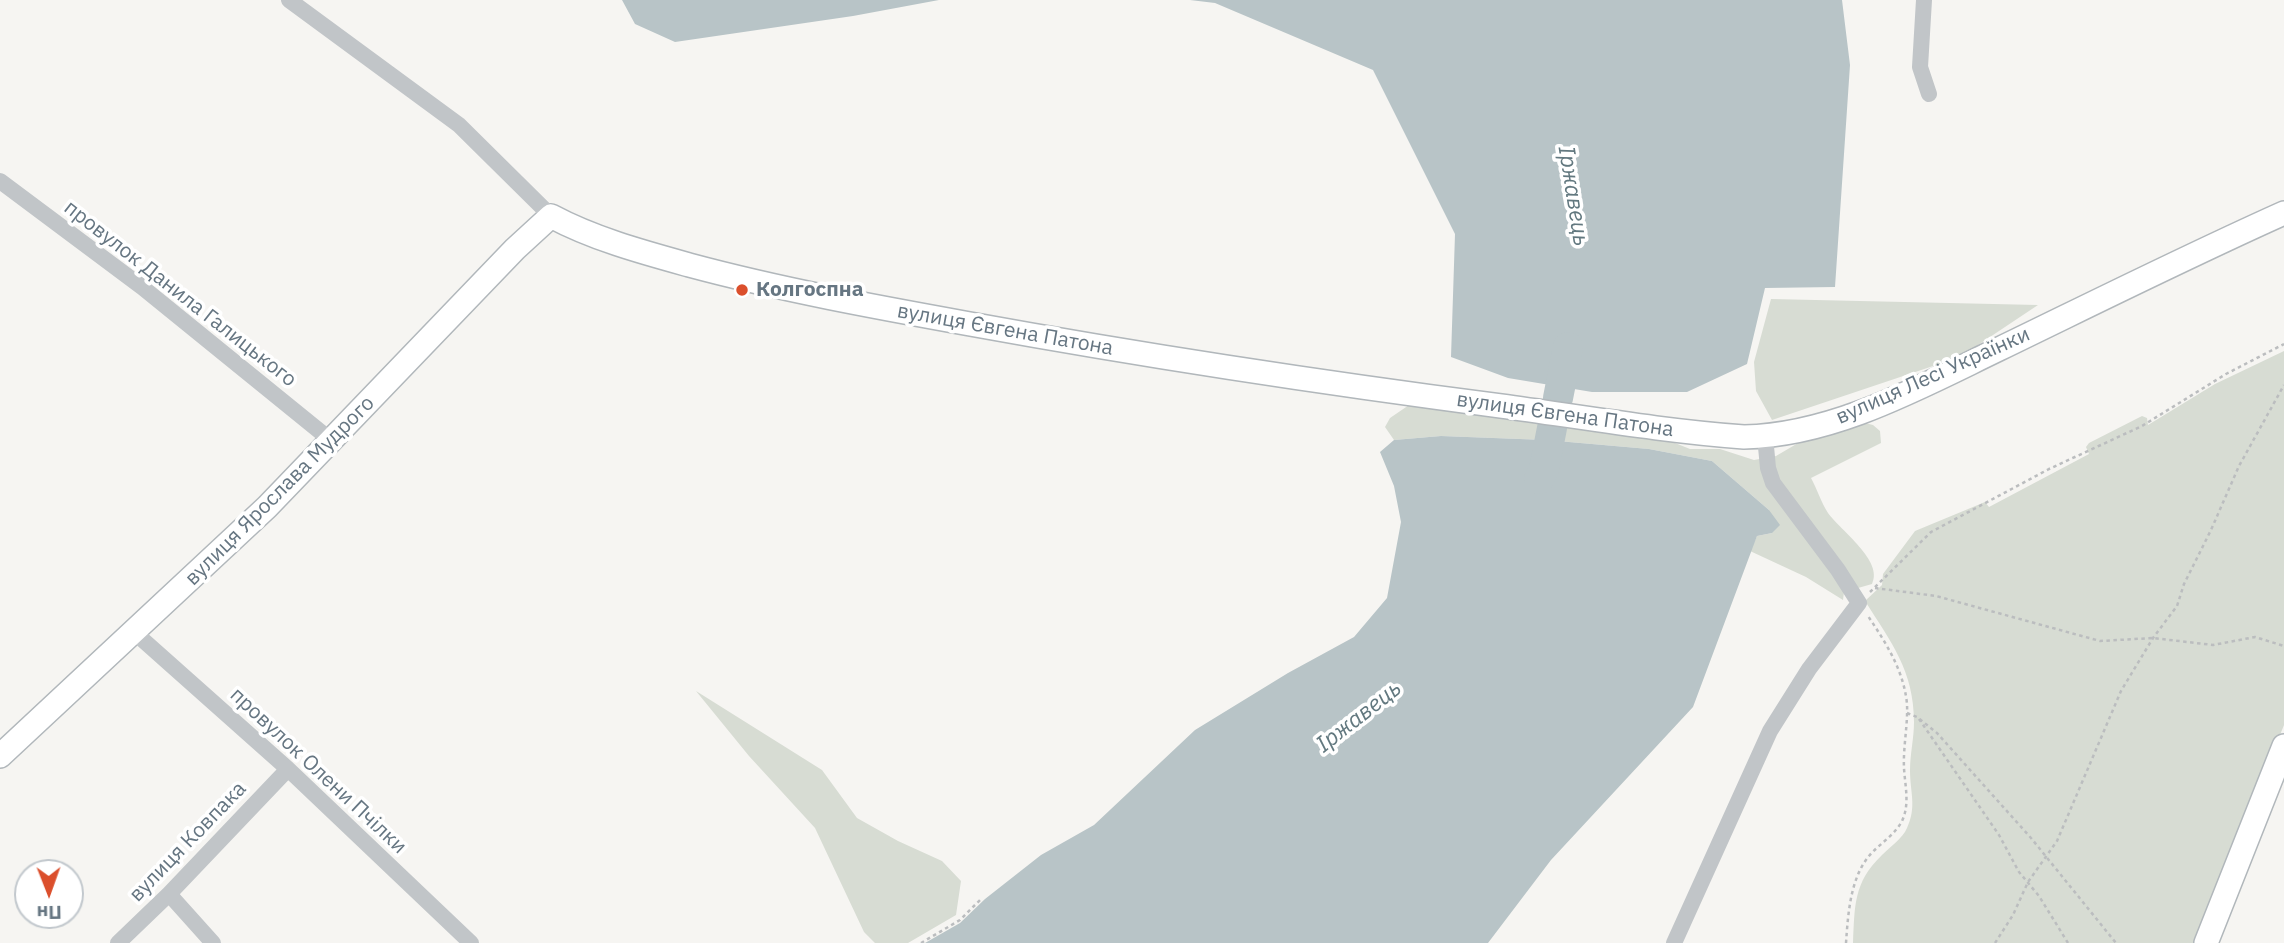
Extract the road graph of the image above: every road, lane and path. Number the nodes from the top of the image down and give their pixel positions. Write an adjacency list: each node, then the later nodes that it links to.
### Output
1 (289, 0): 6 (street, вулиця Євгена Патона)
2 (1924, 0): 3 (street)
3 (1929, 94)
4 (0, 181): 10 (street, провулок Данила Галицького)
5 (2284, 213): 9 (street, вулиця Лесі Українки)
6 (551, 216): 9 (street, вулиця Євгена Патона); 10 (street, вулиця Ярослава Мудрого)
7 (2284, 344): 11 (path)
8 (2284, 385): 14 (path)
9 (1765, 436): 12 (street)
10 (332, 442): 13 (street, вулиця Ярослава Мудрого)
11 (1875, 588): 12 (path); 14 (path)
12 (1859, 603): 16 (path); 29 (street)
13 (134, 632): 19 (street, вулиця Ярослава Мудрого); 20 (street, провулок Олени Пчілки)
14 (2153, 638): 15 (path); 21 (path)
15 (2284, 646)
16 (1907, 713): 17 (path); 30 (path)
17 (1917, 717): 21 (path); 22 (path)
18 (2284, 746): 34 (street)
19 (0, 756)
20 (288, 769): 23 (street, вулиця Ковпака); 27 (street, провулок Олени Пчілки)
21 (2047, 858): 22 (path); 33 (path)
22 (2028, 882): 31 (path); 32 (path)
23 (169, 894): 25 (street, вулиця Ковпака); 26 (street)
24 (980, 900): 28 (path)
25 (118, 943)
26 (213, 943)
27 (471, 943)
28 (921, 943)
29 (1674, 943)
30 (1846, 943)
31 (1995, 943)
32 (2068, 943)
33 (2116, 943)
34 (2206, 943)

